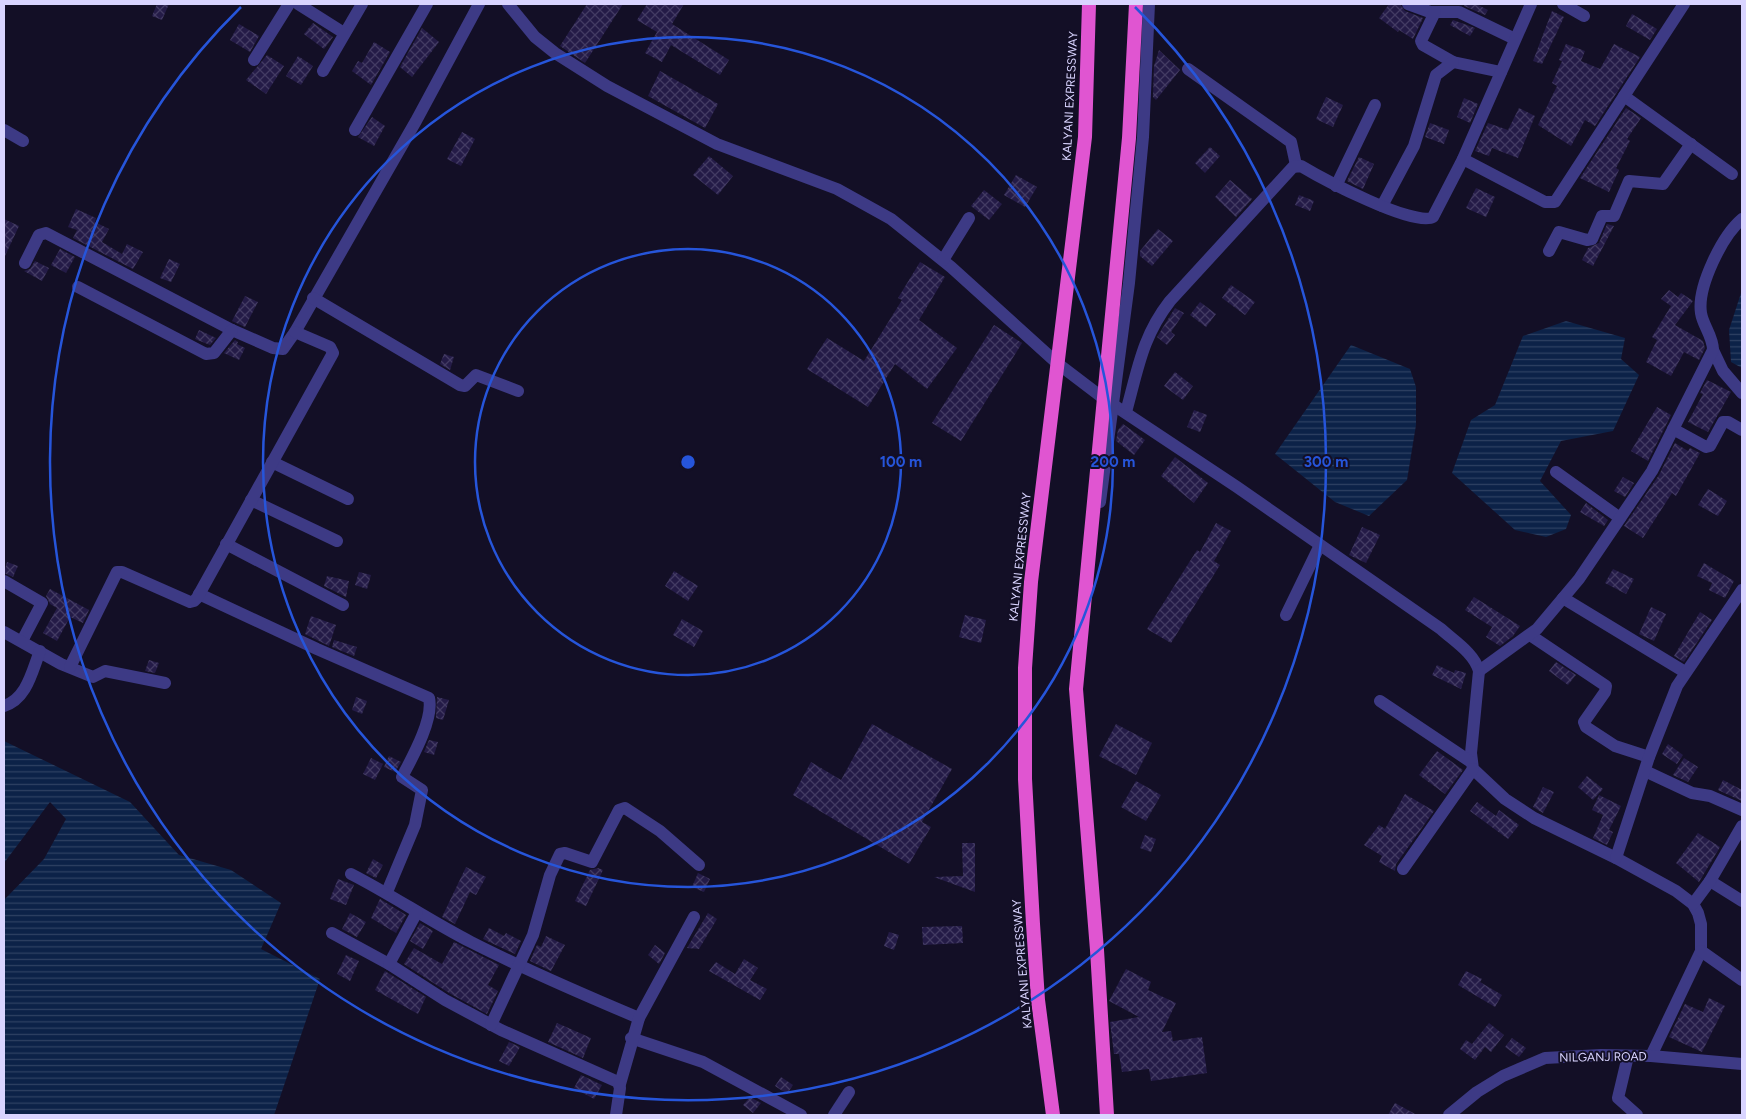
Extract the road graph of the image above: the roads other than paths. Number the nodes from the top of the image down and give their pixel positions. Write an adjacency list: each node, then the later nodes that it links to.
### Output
1 (289, 4): 18 (street)
2 (298, 4): 16 (street)
3 (362, 4): 16 (street)
4 (427, 4): 26 (street)
5 (479, 4): 40 (street)
6 (508, 4): 37 (street)
7 (1089, 4): 44 (highway, KALYANI EXPRESSWAY)
8 (1136, 4): 47 (highway)
9 (1149, 4): 47 (street)
10 (1408, 4): 14 (street)
11 (1531, 4): 17 (street)
12 (1563, 4): 15 (street)
13 (1684, 4): 23 (street)
14 (1435, 12): 17 (street); 19 (street)
15 (1584, 16)
16 (344, 33): 21 (street)
17 (1515, 39): 22 (street)
18 (254, 60)
19 (1453, 62): 22 (street); 33 (street)
20 (1188, 69): 30 (street)
21 (323, 71)
22 (1501, 72): 29 (street)
23 (1624, 96): 28 (street); 29 (street)
24 (1374, 105): 32 (street)
25 (4, 130): 27 (street)
26 (355, 130)
27 (23, 141)
28 (1691, 144): 31 (street); 36 (street)
29 (1463, 159): 33 (street)
30 (1296, 165): 32 (street); 48 (street)
31 (1732, 174)
32 (1336, 186): 33 (street)
33 (1382, 206)
34 (969, 218): 37 (street)
35 (1742, 219): 43 (street)
36 (1549, 251)
37 (943, 260): 44 (street)
38 (25, 263): 41 (street)
39 (78, 287): 41 (street)
40 (313, 298): 42 (street); 45 (street)
41 (232, 330): 42 (street)
42 (296, 332): 51 (street)
43 (1713, 350): 46 (street); 49 (street)
44 (1057, 364): 47 (street); 106 (highway, KALYANI EXPRESSWAY)
45 (518, 391)
46 (1742, 393)
47 (1108, 400): 48 (street); 107 (highway)
48 (1126, 412): 58 (street)
49 (1673, 429): 50 (street); 55 (street)
50 (1742, 430)
51 (272, 462): 53 (street); 54 (street)
52 (1556, 472): 55 (street)
53 (348, 499)
54 (251, 500): 56 (street); 57 (street)
55 (1620, 518): 62 (street)
56 (337, 541)
57 (226, 544): 61 (street); 63 (street)
58 (1320, 545): 64 (street); 70 (street)
59 (4, 581): 67 (street)
60 (1742, 590): 71 (street)
61 (199, 594): 69 (street); 85 (street)
62 (1563, 598): 66 (street); 71 (street)
63 (343, 605)
64 (1286, 615)
65 (4, 632): 67 (street)
66 (1530, 635): 70 (street); 75 (street)
67 (22, 641): 68 (street)
68 (40, 651): 69 (street); 74 (street)
69 (70, 667): 72 (street)
70 (1479, 672): 76 (street)
71 (1685, 672): 75 (street)
72 (165, 684)
73 (1380, 701): 76 (street)
74 (4, 706)
75 (1649, 757): 77 (street)
76 (1472, 765): 80 (street); 82 (street)
77 (1645, 771): 78 (street); 80 (street)
78 (1742, 810)
79 (1742, 826): 84 (street)
80 (1616, 858): 87 (street)
81 (699, 865): 93 (street)
82 (1403, 869)
83 (351, 874): 85 (street)
84 (1710, 882): 86 (street); 87 (street)
85 (386, 892): 88 (street)
86 (1742, 901)
87 (1693, 904): 91 (street)
88 (417, 912): 92 (street); 93 (street)
89 (694, 917): 95 (street)
90 (332, 933): 92 (street)
91 (1701, 951): 94 (street); 99 (street)
92 (389, 964): 96 (street)
93 (518, 964): 95 (street); 96 (street)
94 (1742, 980)
95 (638, 1018): 97 (street)
96 (491, 1025): 101 (street)
97 (631, 1038): 101 (street); 104 (street)
98 (1628, 1056): 99 (street, NILGANJ ROAD); 108 (street, NILGANJ ROAD); 109 (street)
99 (1651, 1056): 100 (street, NILGANJ ROAD)
100 (1742, 1064)
101 (620, 1084): 103 (street)
102 (849, 1092): 105 (street)
103 (616, 1115)
104 (802, 1115)
105 (834, 1115)
106 (1053, 1115)
107 (1107, 1115)
108 (1449, 1115)
109 (1637, 1115)

